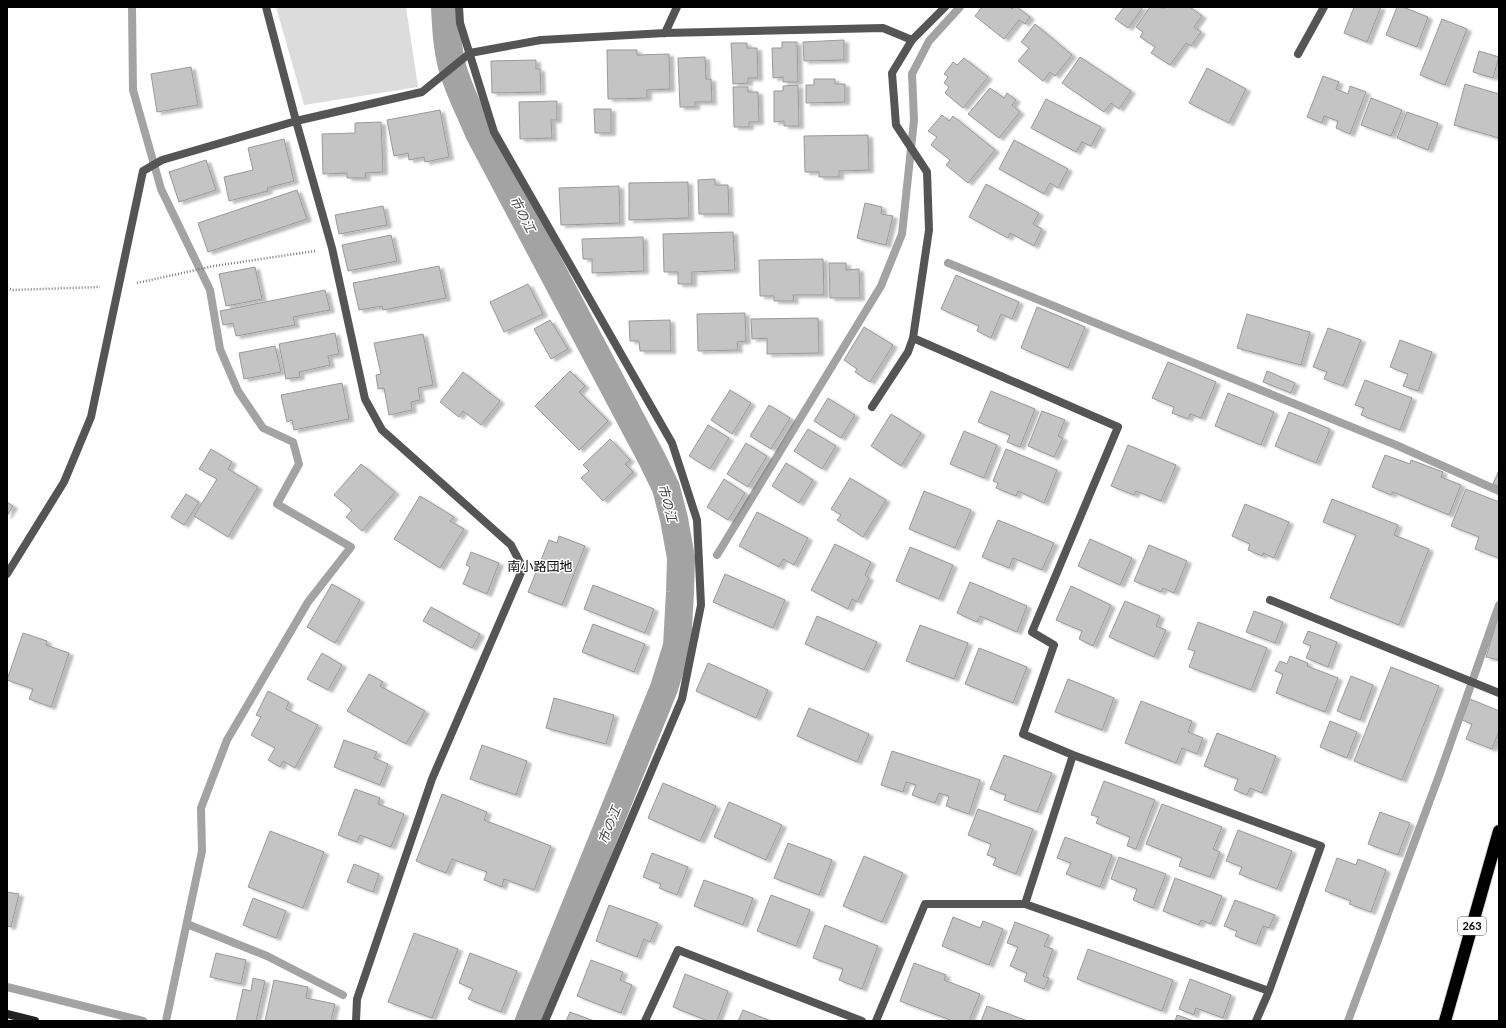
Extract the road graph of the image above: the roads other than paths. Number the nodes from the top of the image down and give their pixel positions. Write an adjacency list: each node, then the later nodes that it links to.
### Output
1 (266, 7): 10 (street)
2 (459, 7): 8 (street)
3 (677, 7): 6 (street)
4 (945, 7): 7 (street)
5 (1324, 7): 9 (street)
6 (665, 33): 7 (street); 8 (street)
7 (912, 40): 11 (street)
8 (470, 53): 10 (street); 23 (street)
9 (1298, 54)
10 (296, 121): 13 (street); 22 (street)
11 (913, 338): 12 (street); 16 (street)
12 (872, 407)
13 (7, 574)
14 (1270, 600): 15 (street)
15 (1499, 693)
16 (1073, 755): 18 (street); 19 (street)
17 (1499, 831): 28 (highway, 263)
18 (1025, 904): 19 (street); 26 (street)
19 (1269, 991): 27 (street)
20 (7, 1014): 21 (street)
21 (35, 1021)
22 (356, 1021)
23 (545, 1021)
24 (645, 1021): 25 (street)
25 (862, 1021)
26 (876, 1021)
27 (1256, 1021)
28 (1445, 1021)

